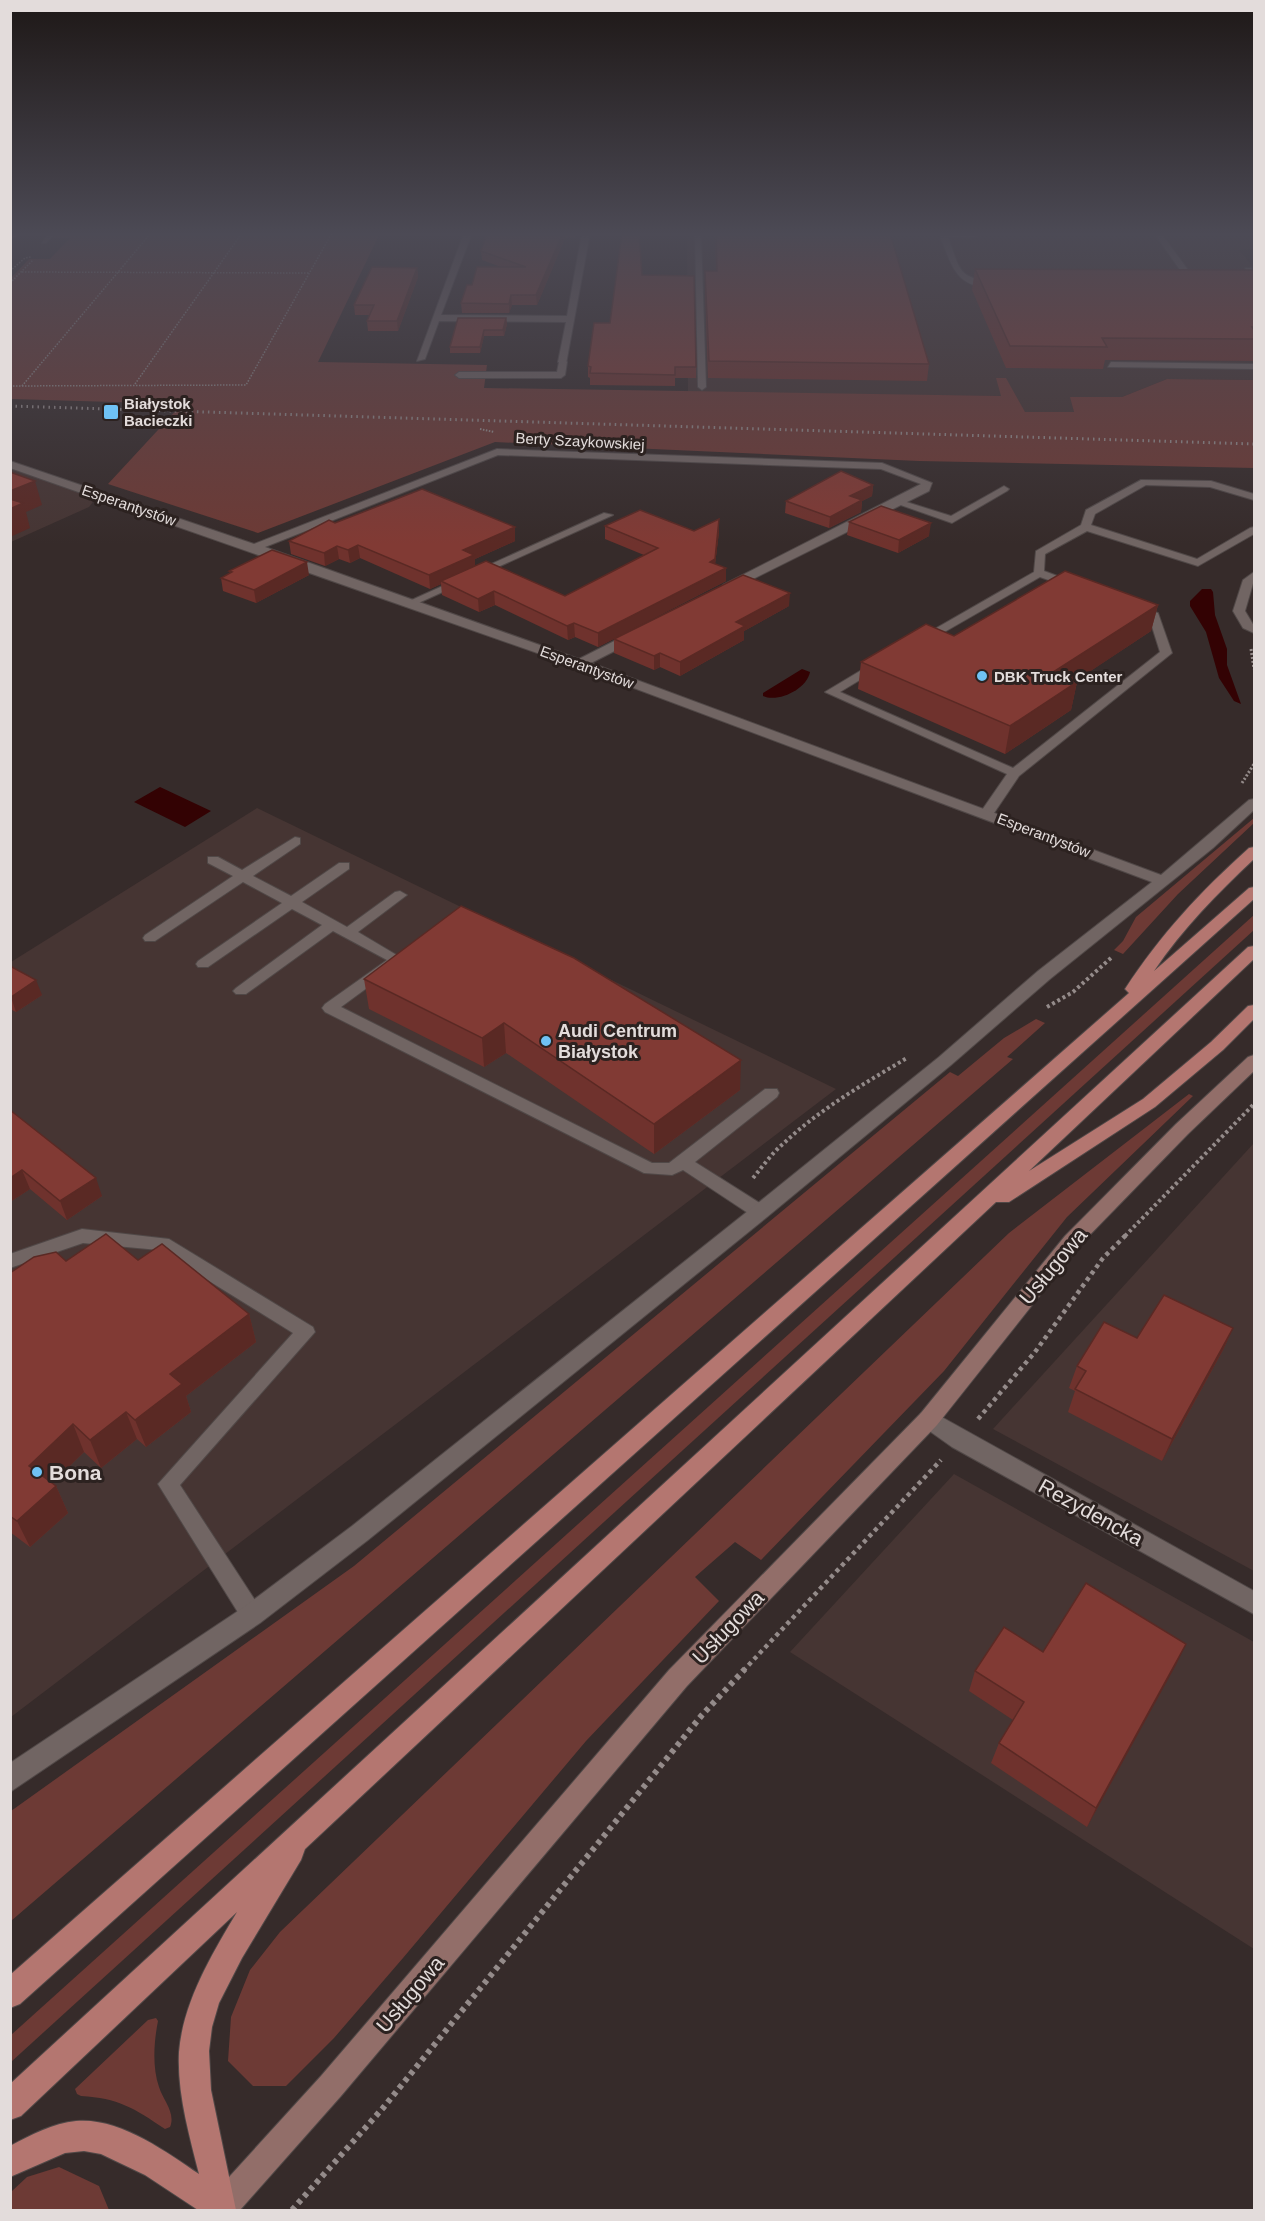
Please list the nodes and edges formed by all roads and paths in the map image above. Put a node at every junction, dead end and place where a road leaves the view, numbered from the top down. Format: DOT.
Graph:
graph roads {
  1 [pos="64,337"];
  2 [pos="168,337"];
  3 [pos="274,337"];
  4 [pos="429,337"];
  5 [pos="568,337"];
  6 [pos="701,337"];
  7 [pos="420,359"];
  8 [pos="563,362"];
  9 [pos="1111,365"];
  10 [pos="1254,367"];
  11 [pos="459,375"];
  12 [pos="134,385"];
  13 [pos="10,386"];
  14 [pos="22,386"];
  15 [pos="702,387"];
  16 [pos="10,464"];
  17 [pos="1004,489"];
  18 [pos="1254,497"];
  19 [pos="897,502"];
  20 [pos="608,514"];
  21 [pos="1086,527"];
  22 [pos="1254,530"];
  23 [pos="253,548"];
  24 [pos="1040,573"];
  25 [pos="1254,575"];
  26 [pos="1081,588"];
  27 [pos="716,594"];
  28 [pos="1242,594"];
  29 [pos="1254,596"];
  30 [pos="410,603"];
  31 [pos="1123,603"];
  32 [pos="1254,630"];
  33 [pos="642,631"];
  34 [pos="1254,641"];
  35 [pos="910,647"];
  36 [pos="890,658"];
  37 [pos="578,664"];
  38 [pos="1254,669"];
  39 [pos="1014,773"];
  40 [pos="1254,803"];
  41 [pos="987,813"];
  42 [pos="295,841"];
  43 [pos="1254,851"];
  44 [pos="213,860"];
  45 [pos="344,866"];
  46 [pos="244,876"];
  47 [pos="1161,880"];
  48 [pos="1254,891"];
  49 [pos="400,895"];
  50 [pos="293,903"];
  51 [pos="332,924"];
  52 [pos="348,933"];
  53 [pos="150,938"];
  54 [pos="1254,951"];
  55 [pos="203,964"];
  56 [pos="241,991"];
  57 [pos="1254,1010"];
  58 [pos="1115,1013"];
  59 [pos="914,1054"];
  60 [pos="1254,1061"];
  61 [pos="771,1093"];
  62 [pos="1254,1104"];
  63 [pos="683,1162"];
  64 [pos="736,1197"];
  65 [pos="760,1212"];
  66 [pos="963,1222"];
  67 [pos="10,1262"];
  68 [pos="929,1419"];
  69 [pos="960,1440"];
  70 [pos="1254,1603"];
  71 [pos="252,1615"];
  72 [pos="10,1779"];
  73 [pos="303,1833"];
  74 [pos="12,1992"];
  75 [pos="10,2105"];
  76 [pos="10,2162"];
  77 [pos="221,2209"];
  78 [pos="292,2211"];
  1 -- 14 [label="path"];
  2 -- 12 [label="path"];
  3 -- 12 [label="path"];
  4 -- 7 [label="street"];
  5 -- 8 [label="street"];
  6 -- 15 [label="lane"];
  8 -- 11 [label="lane"];
  9 -- 10 [label="lane"];
  12 -- 14 [label="path"];
  13 -- 14 [label="path"];
  16 -- 23 [label="street, Esperantystów"];
  17 -- 19 [label="lane"];
  18 -- 21 [label="lane"];
  19 -- 23 [label="street, Berty Szaykowskiej"];
  19 -- 27 [label="street"];
  20 -- 30 [label="lane"];
  21 -- 22 [label="lane"];
  21 -- 24 [label="lane"];
  23 -- 30 [label="street, Esperantystów"];
  24 -- 26 [label="lane"];
  24 -- 35 [label="lane"];
  25 -- 28 [label="lane"];
  28 -- 29 [label="lane"];
  28 -- 32 [label="lane"];
  30 -- 37 [label="street, Esperantystów"];
  31 -- 39 [label="lane"];
  33 -- 37 [label="street"];
  34 -- 38 [label="path"];
  36 -- 39 [label="lane"];
  37 -- 41 [label="street, Esperantystów"];
  39 -- 41 [label="lane"];
  40 -- 47 [label="street"];
  41 -- 47 [label="street, Esperantystów"];
  42 -- 46 [label="lane"];
  43 -- 58 [label="main road"];
  44 -- 46 [label="lane"];
  45 -- 50 [label="lane"];
  46 -- 50 [label="lane"];
  46 -- 53 [label="lane"];
  47 -- 65 [label="street"];
  48 -- 58 [label="main road"];
  49 -- 52 [label="lane"];
  50 -- 51 [label="lane"];
  50 -- 55 [label="lane"];
  51 -- 52 [label="lane"];
  51 -- 56 [label="lane"];
  52 -- 63 [label="lane"];
  54 -- 66 [label="main road"];
  57 -- 66 [label="main road"];
  58 -- 74 [label="main road"];
  59 -- 64 [label="path"];
  60 -- 68 [label="street, Usługowa"];
  61 -- 63 [label="lane"];
  62 -- 69 [label="path"];
  63 -- 64 [label="lane"];
  64 -- 65 [label="lane"];
  65 -- 71 [label="street"];
  66 -- 73 [label="main road"];
  67 -- 71 [label="lane"];
  68 -- 69 [label="street, Rezydencka"];
  68 -- 77 [label="street, Usługowa"];
  69 -- 70 [label="street, Rezydencka"];
  69 -- 78 [label="path"];
  71 -- 72 [label="street"];
  73 -- 75 [label="main road"];
  73 -- 77 [label="main road"];
  76 -- 77 [label="main road"];
}
